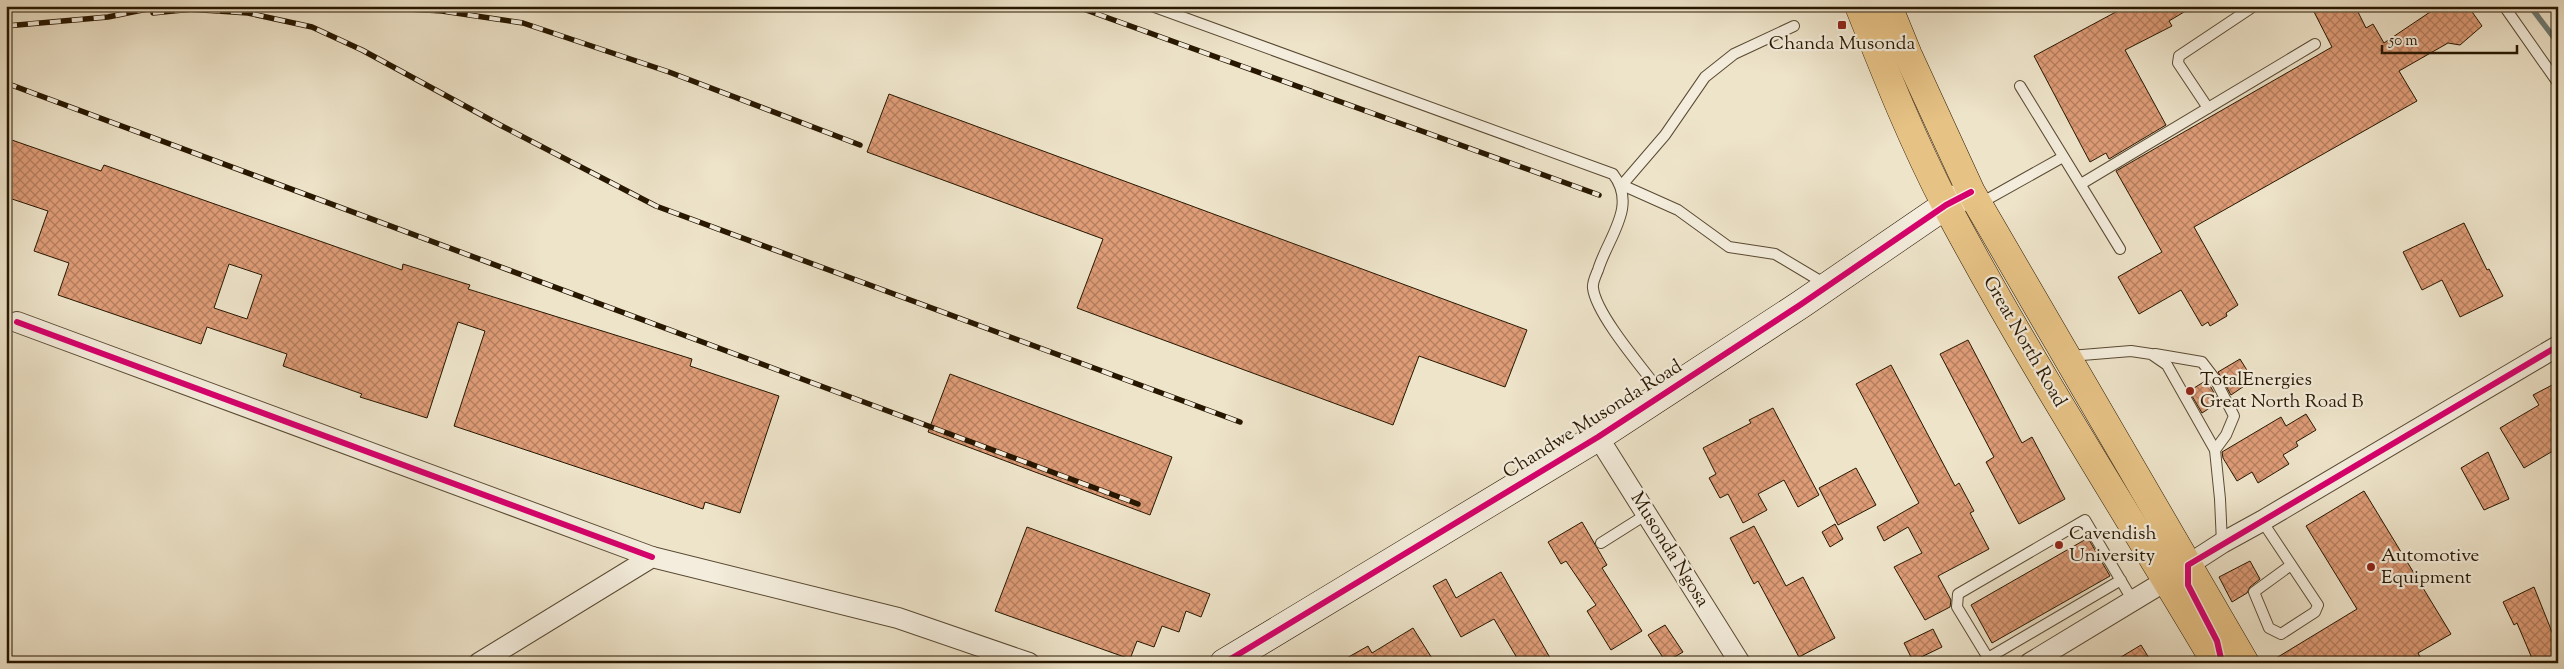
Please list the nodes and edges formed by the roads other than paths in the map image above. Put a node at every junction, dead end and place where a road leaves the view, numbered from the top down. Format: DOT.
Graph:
graph roads {
  1 [pos="1152,6"];
  2 [pos="1859,6"];
  3 [pos="1888,6"];
  4 [pos="2254,6"];
  5 [pos="2504,6"];
  6 [pos="1794,26"];
  7 [pos="2314,44"];
  8 [pos="2558,84"];
  9 [pos="2020,86"];
  10 [pos="2208,108"];
  11 [pos="2064,157"];
  12 [pos="2081,184"];
  13 [pos="1622,185"];
  14 [pos="1974,198"];
  15 [pos="1946,205"];
  16 [pos="2120,249"];
  17 [pos="1828,285"];
  18 [pos="17,322"];
  19 [pos="2558,346"];
  20 [pos="2151,354"];
  21 [pos="2066,356"];
  22 [pos="1662,395"];
  23 [pos="1598,437"];
  24 [pos="2215,450"];
  25 [pos="1647,514"];
  26 [pos="2262,521"];
  27 [pos="1601,543"];
  28 [pos="2222,543"];
  29 [pos="652,557"];
  30 [pos="2290,565"];
  31 [pos="2177,573"];
  32 [pos="2121,580"];
  33 [pos="2133,601"];
  34 [pos="479,663"];
  35 [pos="1029,663"];
  36 [pos="1224,663"];
  37 [pos="1740,663"];
  38 [pos="2030,663"];
  39 [pos="2216,663"];
  40 [pos="2222,663"];
  41 [pos="2244,663"];
  1 -- 13 [label="lane"];
  2 -- 15 [label="main road, Great North Road"];
  3 -- 14 [label="main road, Great North Road"];
  4 -- 10 [label="lane"];
  5 -- 8 [label="lane"];
  6 -- 13 [label="lane"];
  7 -- 10 [label="lane"];
  9 -- 11 [label="lane"];
  10 -- 12 [label="lane"];
  11 -- 12 [label="lane"];
  11 -- 14 [label="lane"];
  12 -- 16 [label="lane"];
  13 -- 17 [label="lane"];
  13 -- 22 [label="lane"];
  14 -- 15 [label="street, Chandwe Musonda Road"];
  14 -- 21 [label="main road, Great North Road"];
  15 -- 17 [label="street, Chandwe Musonda Road"];
  15 -- 31 [label="main road, Great North Road"];
  17 -- 22 [label="street, Chandwe Musonda Road"];
  18 -- 29 [label="street"];
  19 -- 26 [label="street"];
  20 -- 21 [label="lane"];
  20 -- 24 [label="lane"];
  20 -- 24 [label="lane"];
  21 -- 31 [label="main road, Great North Road"];
  22 -- 23 [label="street, Chandwe Musonda Road"];
  23 -- 25 [label="street, Musonda Ngosa"];
  23 -- 36 [label="street, Chandwe Musonda Road"];
  24 -- 28 [label="lane"];
  25 -- 27 [label="lane"];
  25 -- 37 [label="street, Musonda Ngosa"];
  26 -- 28 [label="street"];
  26 -- 30 [label="lane"];
  28 -- 31 [label="street"];
  29 -- 34 [label="street"];
  29 -- 35 [label="street"];
  30 -- 30 [label="lane"];
  31 -- 33 [label="street"];
  31 -- 39 [label="main road, Great North Road"];
  31 -- 40 [label="street"];
  31 -- 41 [label="main road, Great North Road"];
  32 -- 32 [label="lane"];
  32 -- 33 [label="lane"];
  33 -- 38 [label="street"];
}
